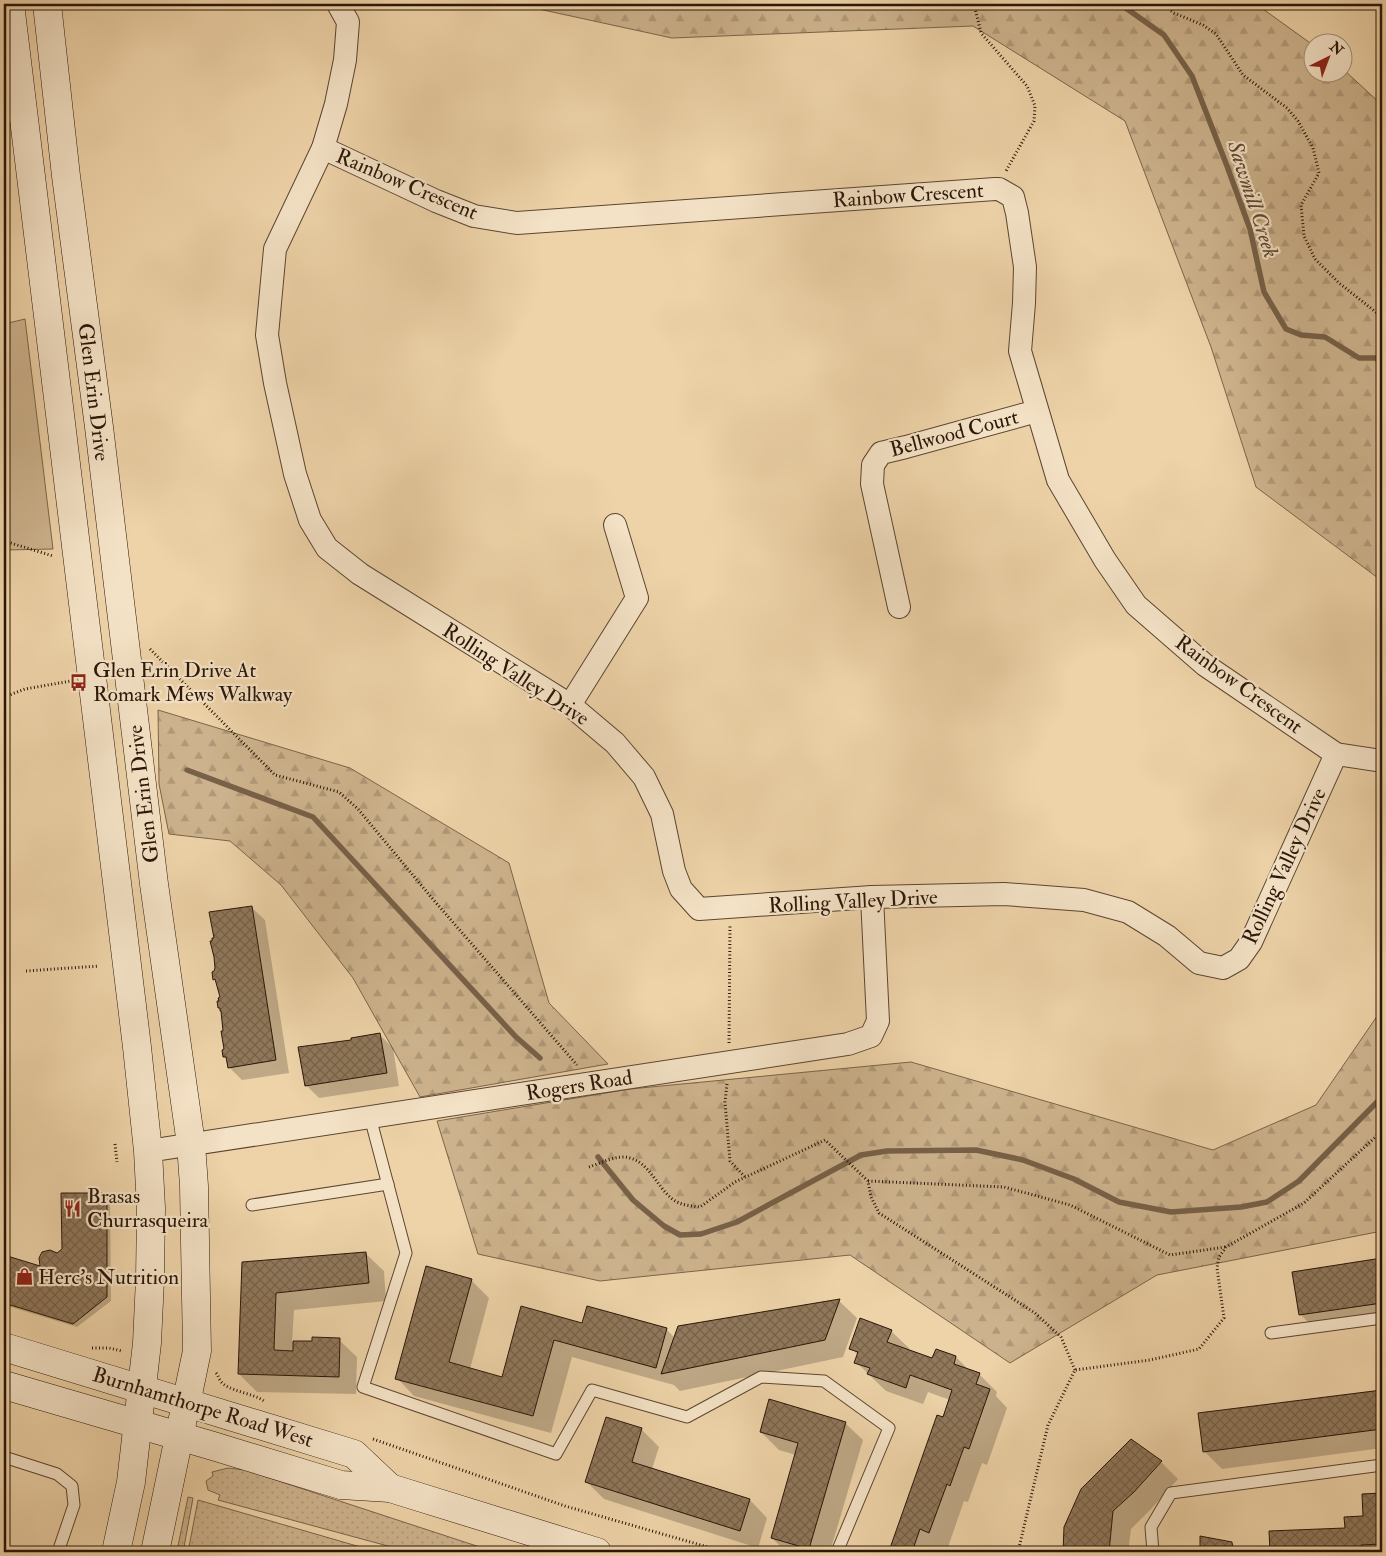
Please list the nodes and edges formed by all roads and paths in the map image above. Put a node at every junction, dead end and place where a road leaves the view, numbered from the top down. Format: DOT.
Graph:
graph roads {
  1 [pos="10,4"];
  2 [pos="47,4"];
  3 [pos="338,4"];
  4 [pos="1163,4"];
  5 [pos="974,5"];
  6 [pos="323,148"];
  7 [pos="995,189"];
  8 [pos="1382,317"];
  9 [pos="1036,411"];
  10 [pos="616,525"];
  11 [pos="4,541"];
  12 [pos="56,557"];
  13 [pos="899,607"];
  14 [pos="147,646"];
  15 [pos="71,681"];
  16 [pos="4,697"];
  17 [pos="570,705"];
  18 [pos="1336,754"];
  19 [pos="1382,761"];
  20 [pos="872,897"];
  21 [pos="99,966"];
  22 [pos="26,971"];
  23 [pos="592,1083"];
  24 [pos="370,1116"];
  25 [pos="1382,1131"];
  26 [pos="115,1144"];
  27 [pos="191,1144"];
  28 [pos="148,1151"];
  29 [pos="117,1162"];
  30 [pos="589,1167"];
  31 [pos="868,1181"];
  32 [pos="388,1184"];
  33 [pos="252,1205"];
  34 [pos="1226,1247"];
  35 [pos="1382,1318"];
  36 [pos="1271,1333"];
  37 [pos="4,1347"];
  38 [pos="1075,1370"];
  39 [pos="218,1373"];
  40 [pos="4,1385"];
  41 [pos="141,1389"];
  42 [pos="186,1402"];
  43 [pos="269,1404"];
  44 [pos="137,1424"];
  45 [pos="179,1436"];
  46 [pos="371,1438"];
  47 [pos="4,1457"];
  48 [pos="1382,1464"];
  49 [pos="390,1488"];
  50 [pos="58,1552"];
  51 [pos="116,1552"];
  52 [pos="155,1552"];
  53 [pos="597,1552"];
  54 [pos="725,1552"];
  55 [pos="838,1552"];
  56 [pos="1018,1552"];
  57 [pos="1153,1552"];
  1 -- 28 [label="street, Glen Erin Drive"];
  2 -- 27 [label="street, Glen Erin Drive"];
  3 -- 6 [label="street, Rolling Valley Drive"];
  4 -- 8 [label="path"];
  5 -- 7 [label="path"];
  6 -- 7 [label="street, Rainbow Crescent"];
  6 -- 17 [label="street, Rolling Valley Drive"];
  7 -- 9 [label="street, Rainbow Crescent"];
  9 -- 13 [label="street, Bellwood Court"];
  9 -- 18 [label="street, Rainbow Crescent"];
  10 -- 17 [label="street"];
  11 -- 12 [label="path"];
  14 -- 23 [label="path"];
  15 -- 16 [label="path"];
  17 -- 20 [label="street, Rolling Valley Drive"];
  18 -- 19 [label="street, Rainbow Crescent"];
  18 -- 20 [label="street, Rolling Valley Drive"];
  20 -- 23 [label="street, Rogers Road"];
  21 -- 22 [label="path"];
  23 -- 24 [label="street, Rogers Road"];
  24 -- 27 [label="street, Rogers Road"];
  24 -- 32 [label="lane"];
  25 -- 34 [label="path"];
  26 -- 29 [label="path"];
  27 -- 28 [label="street, Rogers Road"];
  27 -- 42 [label="street, Glen Erin Drive"];
  28 -- 41 [label="street, Glen Erin Drive"];
  30 -- 31 [label="path"];
  31 -- 34 [label="path"];
  31 -- 38 [label="path"];
  32 -- 33 [label="lane"];
  32 -- 55 [label="lane"];
  34 -- 38 [label="path"];
  35 -- 36 [label="lane"];
  37 -- 41 [label="street, Burnhamthorpe Road West"];
  38 -- 56 [label="path"];
  39 -- 43 [label="path"];
  40 -- 44 [label="street, Burnhamthorpe Road West"];
  41 -- 42 [label="street, Burnhamthorpe Road West"];
  41 -- 44 [label="street, Glen Erin Drive"];
  42 -- 45 [label="street, Glen Erin Drive"];
  42 -- 49 [label="street, Burnhamthorpe Road West"];
  44 -- 45 [label="street, Burnhamthorpe Road West"];
  44 -- 51 [label="street, Glen Erin Drive"];
  45 -- 49 [label="street, Burnhamthorpe Road West"];
  45 -- 52 [label="street, Glen Erin Drive"];
  46 -- 54 [label="path"];
  47 -- 50 [label="lane"];
  48 -- 57 [label="lane"];
  49 -- 53 [label="street, Burnhamthorpe Road West"];
}
